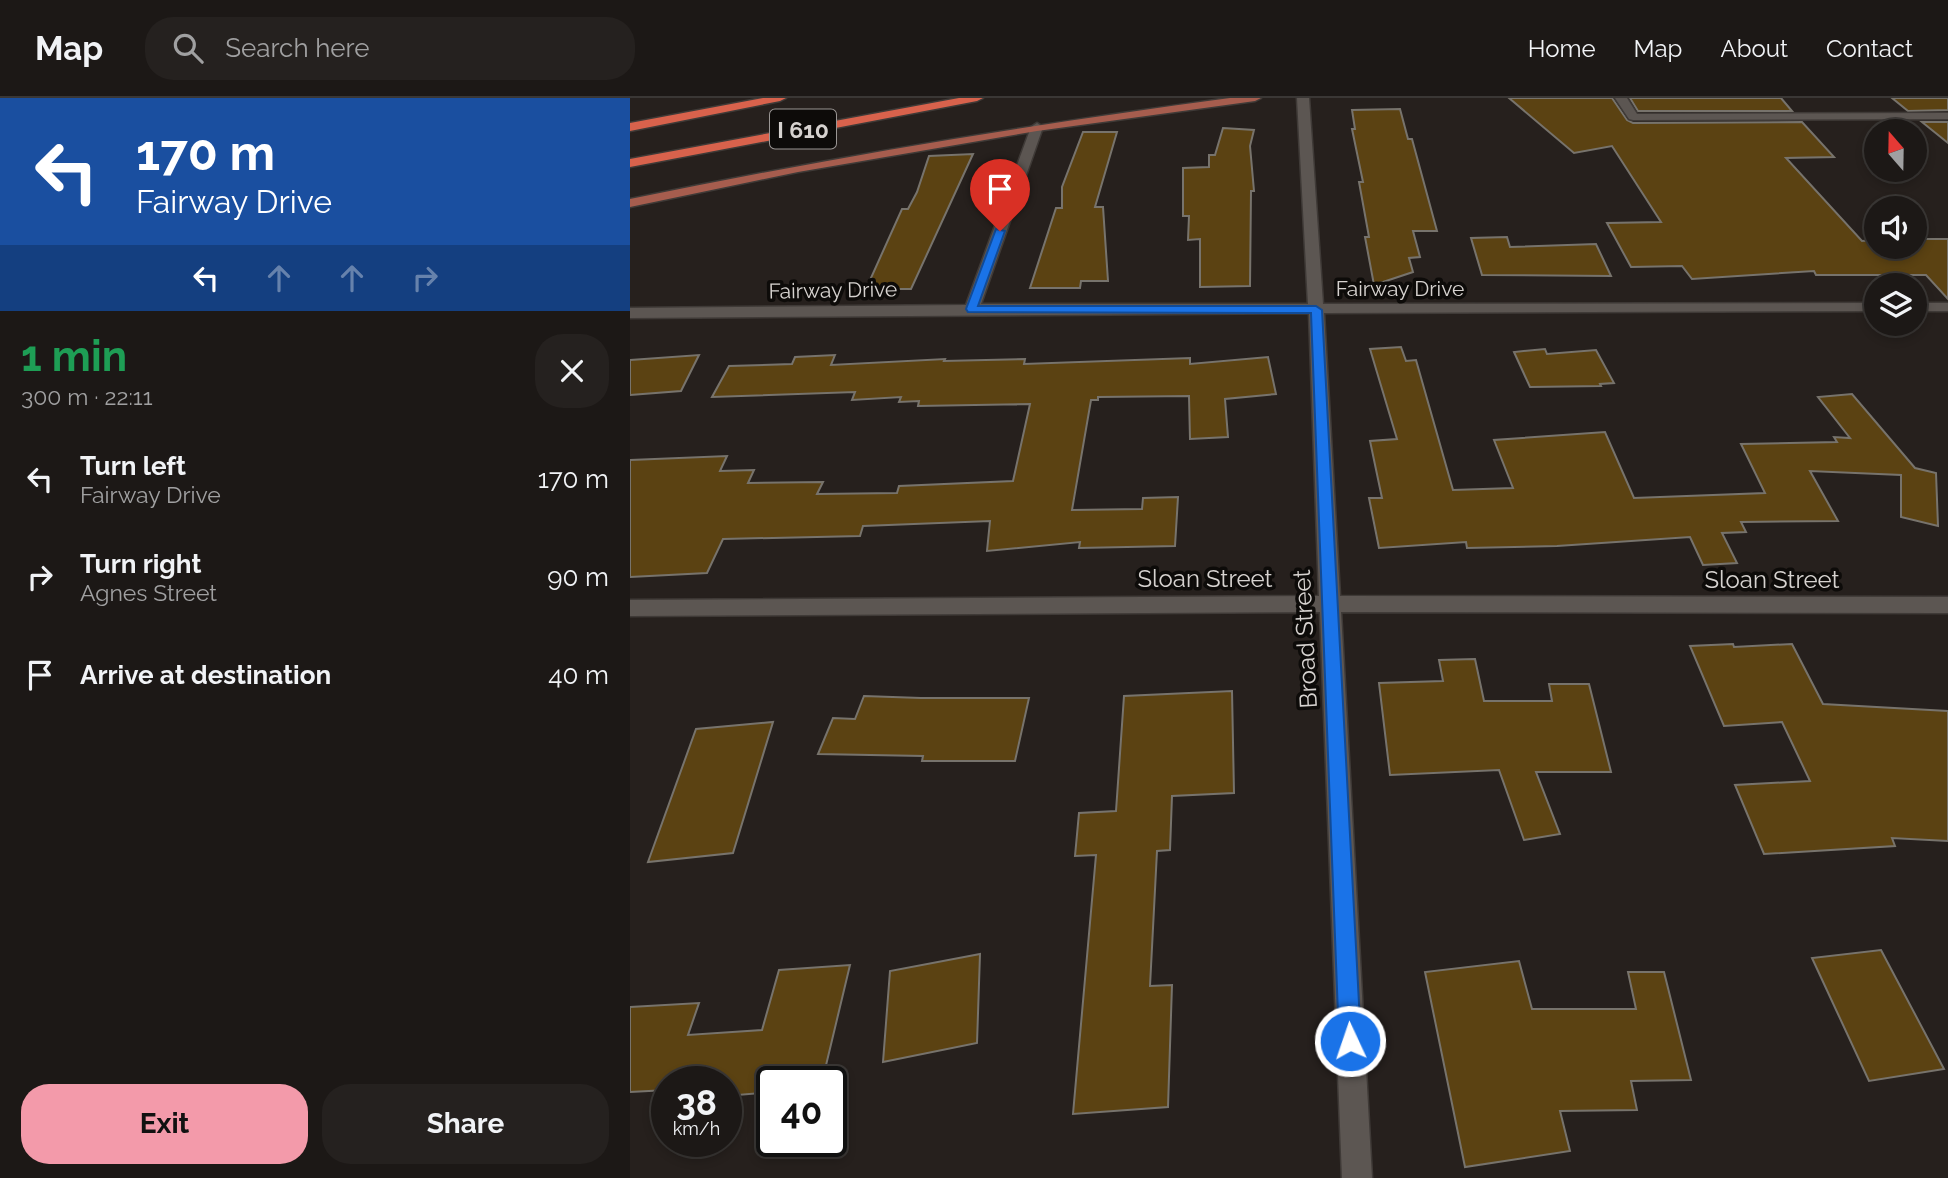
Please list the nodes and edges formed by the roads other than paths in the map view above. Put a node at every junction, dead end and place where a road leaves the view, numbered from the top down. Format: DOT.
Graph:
graph roads {
  1 [pos="780,98"];
  2 [pos="977,98"];
  3 [pos="1255,98"];
  4 [pos="1303,98"];
  5 [pos="1621,98"];
  6 [pos="1948,116"];
  7 [pos="630,127"];
  8 [pos="1037,127"];
  9 [pos="630,163"];
  10 [pos="630,203"];
  11 [pos="1864,307"];
  12 [pos="1927,307"];
  13 [pos="1948,307"];
  14 [pos="972,309"];
  15 [pos="1316,310"];
  16 [pos="630,313"];
  17 [pos="1330,604"];
  18 [pos="1948,605"];
  19 [pos="630,608"];
  20 [pos="1357,1178"];
  1 -- 7 [label="highway, I 610"];
  2 -- 9 [label="highway, I 610"];
  3 -- 8 [label="main road"];
  4 -- 15 [label="street, Broad Street"];
  5 -- 6 [label="street"];
  8 -- 10 [label="main road"];
  8 -- 14 [label="street"];
  11 -- 15 [label="street, Fairway Drive"];
  12 -- 13 [label="street"];
  14 -- 15 [label="street, Fairway Drive"];
  14 -- 16 [label="street, Fairway Drive"];
  15 -- 17 [label="street, Broad Street"];
  17 -- 18 [label="street, Sloan Street"];
  17 -- 19 [label="street, Sloan Street"];
  17 -- 20 [label="street, Broad Street"];
}
